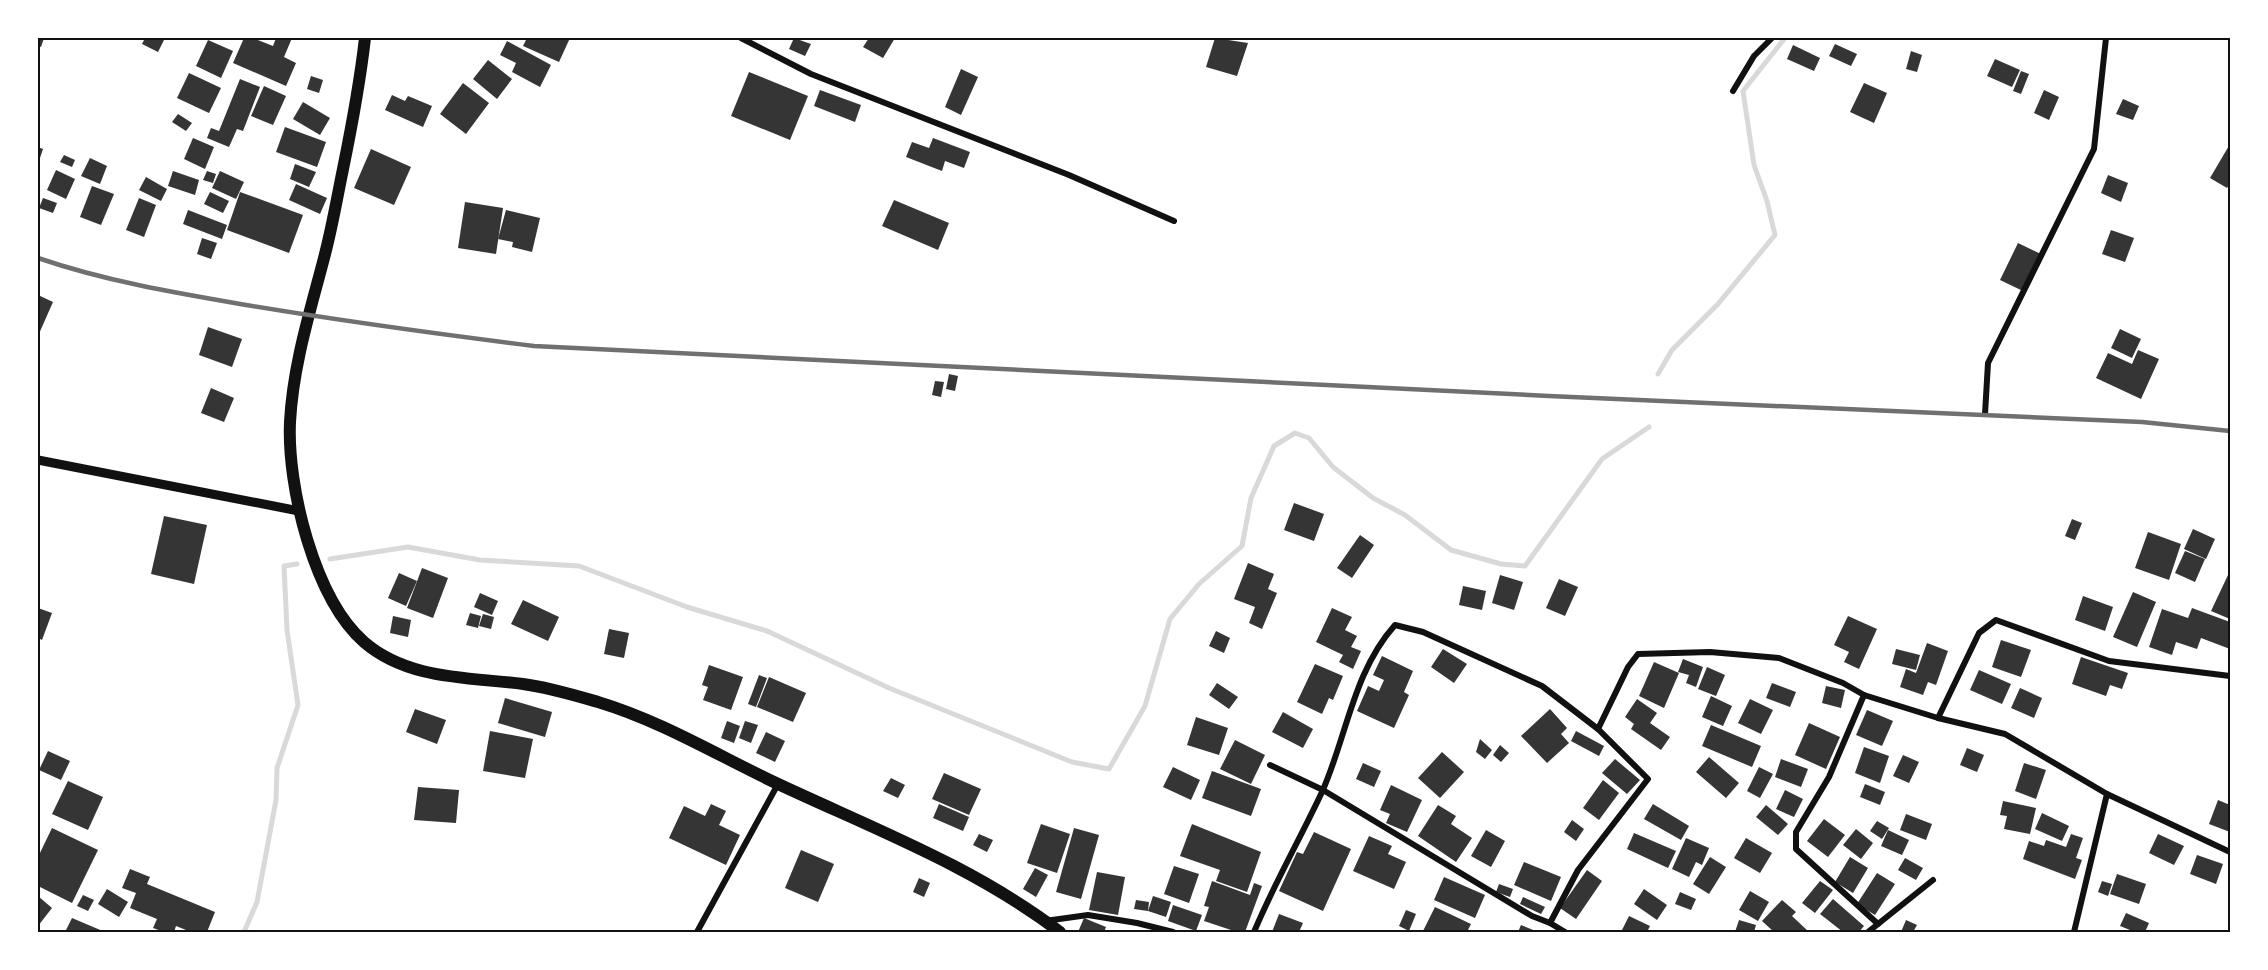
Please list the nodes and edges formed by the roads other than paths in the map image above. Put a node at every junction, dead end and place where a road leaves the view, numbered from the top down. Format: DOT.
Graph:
graph roads {
  1 [pos="365,38"];
  2 [pos="741,38"];
  3 [pos="1772,38"];
  4 [pos="2106,38"];
  5 [pos="1733,91"];
  6 [pos="1174,221"];
  7 [pos="1985,414"];
  8 [pos="38,460"];
  9 [pos="299,511"];
  10 [pos="2230,676"];
  11 [pos="1864,695"];
  12 [pos="1938,718"];
  13 [pos="1598,729"];
  14 [pos="1270,765"];
  15 [pos="778,784"];
  16 [pos="1323,790"];
  17 [pos="2107,794"];
  18 [pos="2230,852"];
  19 [pos="1933,880"];
  20 [pos="1045,921"];
  21 [pos="1550,923"];
  22 [pos="1878,924"];
  23 [pos="697,933"];
  24 [pos="1060,933"];
  25 [pos="1173,933"];
  26 [pos="1254,933"];
  27 [pos="1565,933"];
  28 [pos="1868,933"];
  29 [pos="2074,933"];
  1 -- 9 [label="main road"];
  2 -- 6 [label="street"];
  3 -- 5 [label="street"];
  4 -- 7 [label="street"];
  8 -- 9 [label="street"];
  9 -- 15 [label="main road"];
  10 -- 12 [label="street"];
  11 -- 12 [label="street"];
  11 -- 13 [label="street"];
  11 -- 22 [label="street"];
  12 -- 17 [label="street"];
  13 -- 16 [label="street"];
  13 -- 21 [label="street"];
  14 -- 16 [label="street"];
  15 -- 20 [label="main road"];
  15 -- 23 [label="street"];
  16 -- 21 [label="street"];
  16 -- 26 [label="street"];
  17 -- 18 [label="street"];
  17 -- 29 [label="street"];
  19 -- 22 [label="street"];
  20 -- 24 [label="main road"];
  20 -- 25 [label="street"];
  21 -- 27 [label="street"];
  22 -- 28 [label="street"];
}
